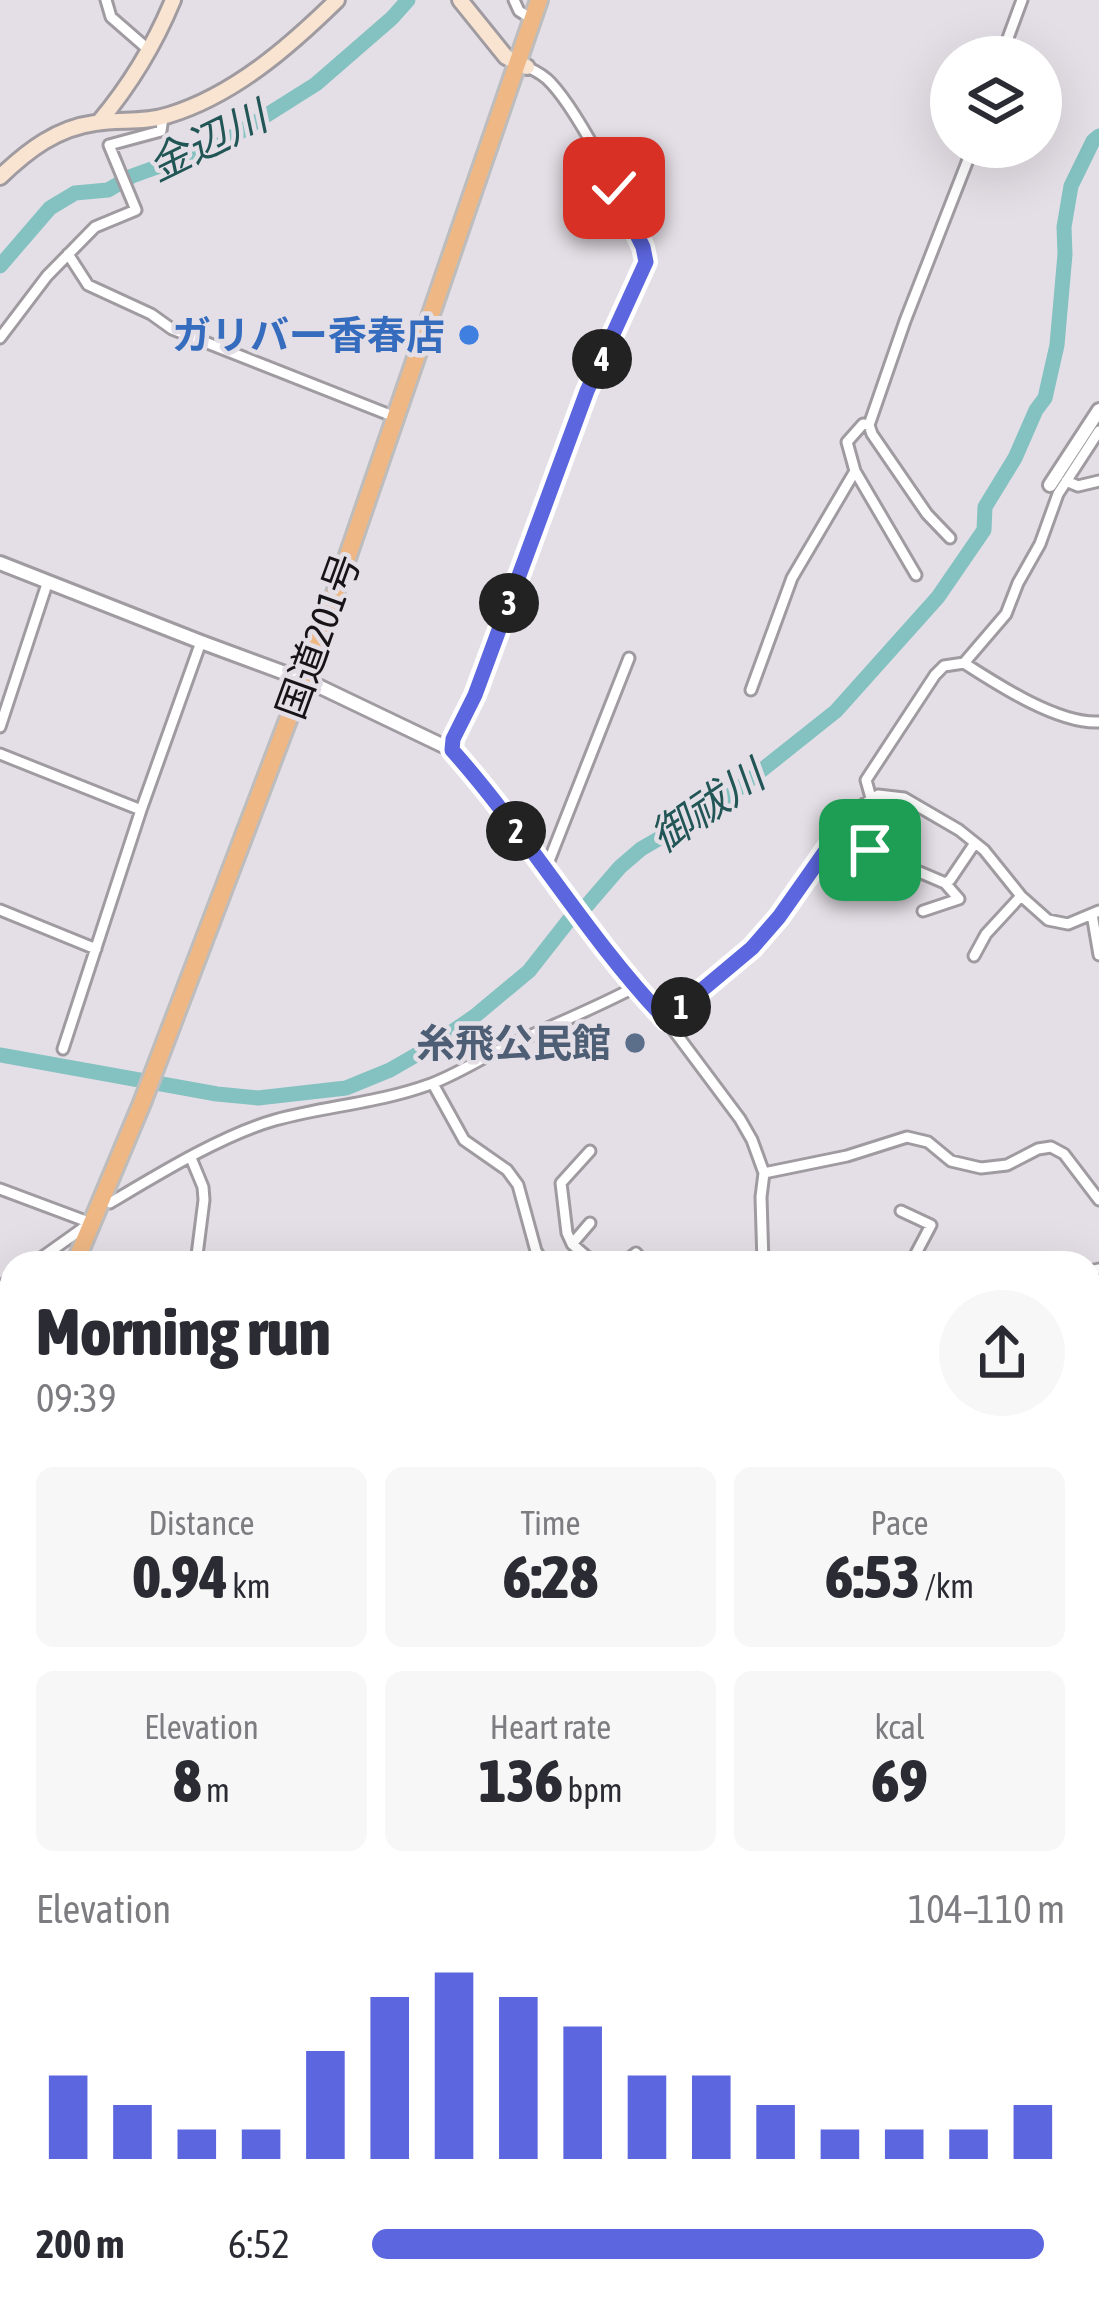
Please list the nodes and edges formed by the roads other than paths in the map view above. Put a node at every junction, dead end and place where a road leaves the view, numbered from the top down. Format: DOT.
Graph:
graph roads {
  1 [pos="106,0"];
  2 [pos="172,0"];
  3 [pos="337,0"];
  4 [pos="460,0"];
  5 [pos="514,0"];
  6 [pos="538,0"];
  7 [pos="549,0"];
  8 [pos="1022,0"];
  9 [pos="532,19"];
  10 [pos="1008,36"];
  11 [pos="150,51"];
  12 [pos="522,64"];
  13 [pos="164,118"];
  14 [pos="99,122"];
  15 [pos="965,168"];
  16 [pos="0,177"];
  17 [pos="68,254"];
  18 [pos="0,338"];
  19 [pos="1099,410"];
  20 [pos="395,416"];
  21 [pos="869,425"];
  22 [pos="1099,431"];
  23 [pos="855,471"];
  24 [pos="1066,481"];
  25 [pos="1099,481"];
  26 [pos="1054,489"];
  27 [pos="950,538"];
  28 [pos="0,563"];
  29 [pos="916,574"];
  30 [pos="48,581"];
  31 [pos="200,642"];
  32 [pos="629,658"];
  33 [pos="964,663"];
  34 [pos="308,681"];
  35 [pos="751,690"];
  36 [pos="1099,722"];
  37 [pos="0,726"];
  38 [pos="452,750"];
  39 [pos="0,754"];
  40 [pos="872,799"];
  41 [pos="141,810"];
  42 [pos="975,843"];
  43 [pos="829,846"];
  44 [pos="545,871"];
  45 [pos="945,883"];
  46 [pos="562,894"];
  47 [pos="1021,896"];
  48 [pos="0,910"];
  49 [pos="923,911"];
  50 [pos="1095,912"];
  51 [pos="96,949"];
  52 [pos="1099,955"];
  53 [pos="974,956"];
  54 [pos="638,986"];
  55 [pos="666,1020"];
  56 [pos="63,1049"];
  57 [pos="433,1084"];
  58 [pos="146,1104"];
  59 [pos="590,1151"];
  60 [pos="190,1158"];
  61 [pos="764,1173"];
  62 [pos="0,1189"];
  63 [pos="1099,1200"];
  64 [pos="110,1203"];
  65 [pos="901,1211"];
  66 [pos="91,1223"];
  67 [pos="590,1223"];
  68 [pos="572,1244"];
  69 [pos="51,1251"];
  70 [pos="80,1251"];
  71 [pos="91,1251"];
  72 [pos="198,1251"];
  73 [pos="536,1251"];
  74 [pos="580,1251"];
  75 [pos="763,1251"];
  76 [pos="917,1251"];
  1 -- 11 [label="street"];
  2 -- 11 [label="main road"];
  3 -- 13 [label="main road"];
  4 -- 12 [label="main road"];
  5 -- 9 [label="street"];
  6 -- 9 [label="highway, 国道201号"];
  7 -- 12 [label="highway, 国道201号"];
  8 -- 10 [label="street"];
  9 -- 12 [label="highway, 国道201号"];
  11 -- 14 [label="main road"];
  12 -- 20 [label="highway, 国道201号"];
  12 -- 34 [label="highway, 国道201号"];
  12 -- 38 [label="street"];
  13 -- 14 [label="main road"];
  13 -- 17 [label="street"];
  14 -- 16 [label="main road"];
  15 -- 21 [label="street"];
  17 -- 18 [label="street"];
  17 -- 20 [label="street"];
  19 -- 26 [label="street"];
  20 -- 34 [label="highway, 国道201号"];
  21 -- 23 [label="street"];
  21 -- 27 [label="street"];
  22 -- 24 [label="street"];
  23 -- 29 [label="street"];
  23 -- 35 [label="street"];
  24 -- 25 [label="street"];
  24 -- 26 [label="street"];
  26 -- 33 [label="street"];
  28 -- 30 [label="street"];
  30 -- 31 [label="street"];
  30 -- 37 [label="street"];
  31 -- 34 [label="street"];
  31 -- 41 [label="street"];
  32 -- 44 [label="street"];
  33 -- 36 [label="street"];
  33 -- 40 [label="street"];
  34 -- 38 [label="street"];
  34 -- 58 [label="highway, 国道201号"];
  38 -- 44 [label="street"];
  39 -- 41 [label="street"];
  40 -- 42 [label="street"];
  40 -- 43 [label="street"];
  41 -- 51 [label="street"];
  42 -- 45 [label="street"];
  42 -- 47 [label="street"];
  43 -- 45 [label="street"];
  43 -- 55 [label="street"];
  44 -- 46 [label="street"];
  45 -- 49 [label="street"];
  46 -- 54 [label="street"];
  47 -- 50 [label="street"];
  47 -- 53 [label="street"];
  48 -- 51 [label="street"];
  50 -- 52 [label="street"];
  51 -- 56 [label="street"];
  54 -- 55 [label="street"];
  54 -- 57 [label="street"];
  55 -- 61 [label="street"];
  57 -- 60 [label="street"];
  57 -- 73 [label="street"];
  58 -- 64 [label="highway, 国道201号"];
  58 -- 66 [label="highway, 国道201号"];
  59 -- 68 [label="street"];
  60 -- 64 [label="street"];
  60 -- 72 [label="street"];
  61 -- 63 [label="street"];
  61 -- 75 [label="street"];
  62 -- 66 [label="street"];
  64 -- 71 [label="highway, 国道201号"];
  65 -- 76 [label="street"];
  66 -- 69 [label="street"];
  66 -- 70 [label="highway, 国道201号"];
  67 -- 68 [label="street"];
  68 -- 74 [label="street"];
}
